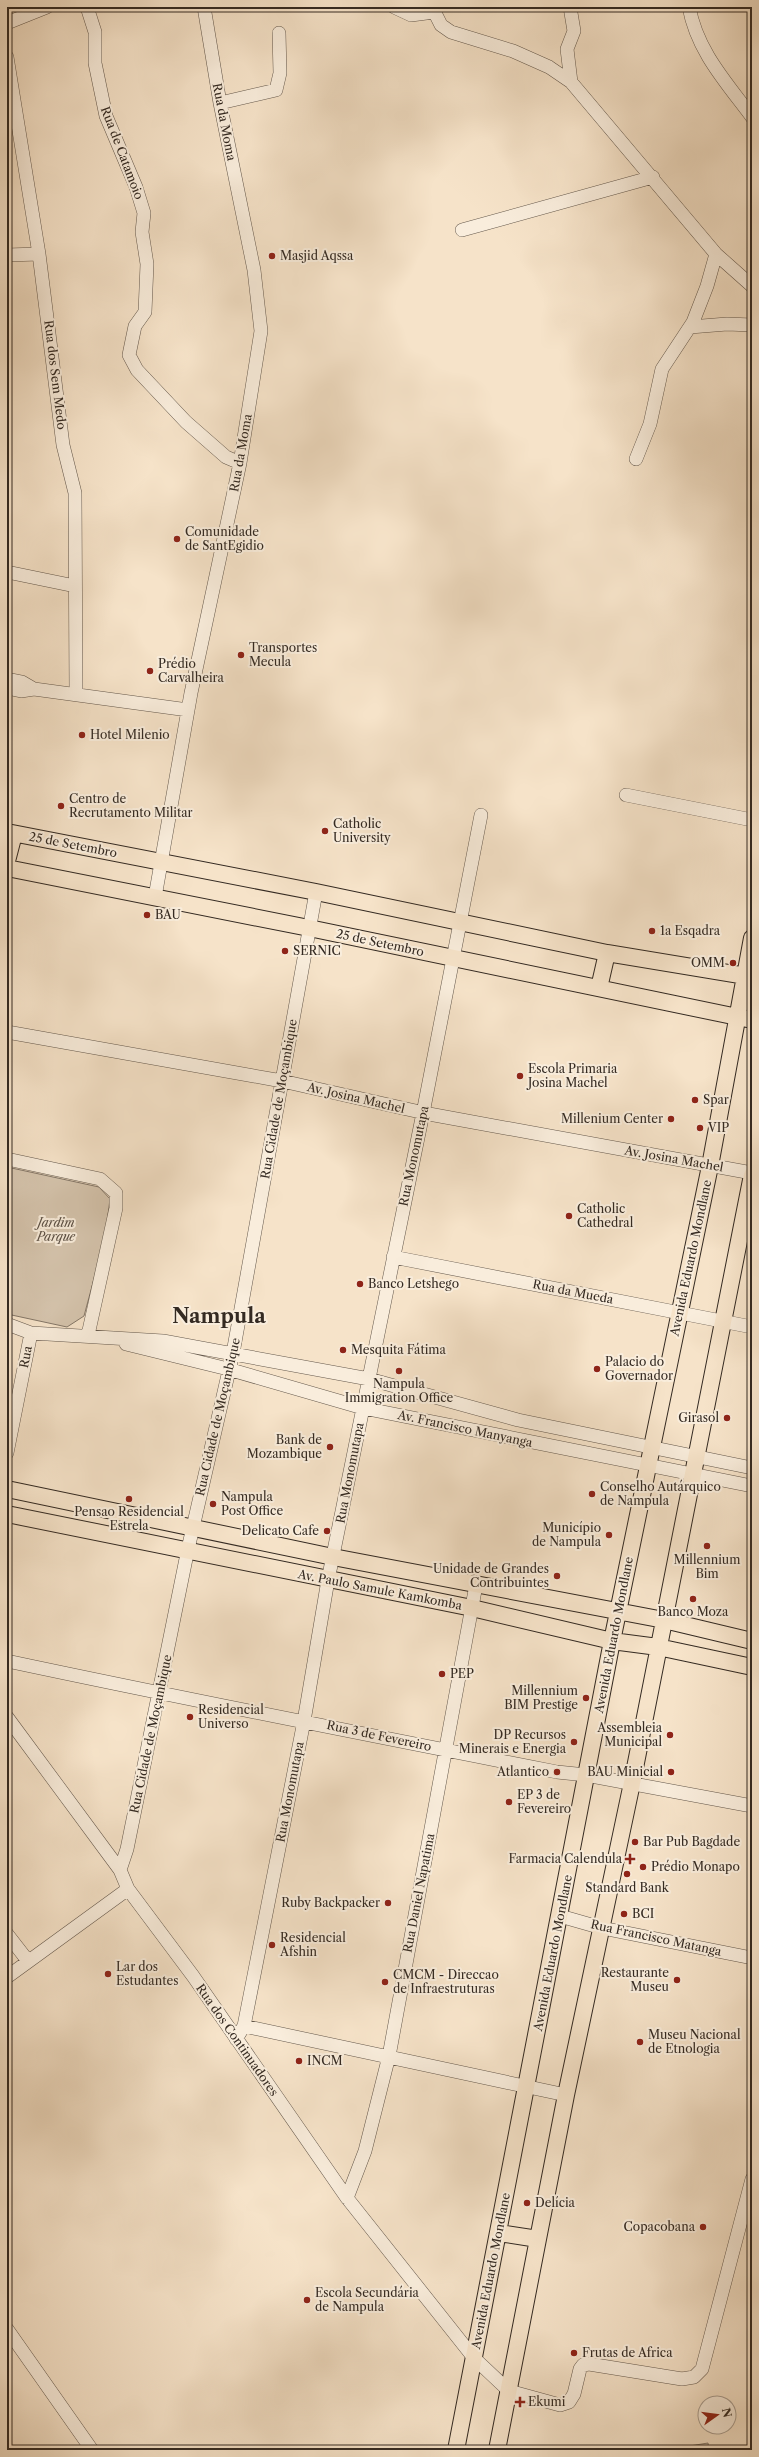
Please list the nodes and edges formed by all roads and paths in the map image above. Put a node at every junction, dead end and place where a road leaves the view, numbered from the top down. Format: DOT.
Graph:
graph roads {
  1 [pos="47,7"];
  2 [pos="87,7"];
  3 [pos="204,7"];
  4 [pos="394,7"];
  5 [pos="570,7"];
  6 [pos="689,7"];
  7 [pos="433,10"];
  8 [pos="7,23"];
  9 [pos="279,33"];
  10 [pos="7,58"];
  11 [pos="570,82"];
  12 [pos="220,103"];
  13 [pos="752,117"];
  14 [pos="653,177"];
  15 [pos="462,230"];
  16 [pos="39,254"];
  17 [pos="716,254"];
  18 [pos="7,255"];
  19 [pos="752,286"];
  20 [pos="752,325"];
  21 [pos="690,327"];
  22 [pos="636,459"];
  23 [pos="240,463"];
  24 [pos="7,572"];
  25 [pos="75,586"];
  26 [pos="7,679"];
  27 [pos="7,688"];
  28 [pos="34,689"];
  29 [pos="76,694"];
  30 [pos="188,710"];
  31 [pos="626,795"];
  32 [pos="481,815"];
  33 [pos="752,820"];
  34 [pos="10,833"];
  35 [pos="7,861"];
  36 [pos="161,862"];
  37 [pos="7,868"];
  38 [pos="316,892"];
  39 [pos="155,897"];
  40 [pos="461,922"];
  41 [pos="310,928"];
  42 [pos="752,938"];
  43 [pos="607,953"];
  44 [pos="453,959"];
  45 [pos="748,977"];
  46 [pos="599,988"];
  47 [pos="744,1019"];
  48 [pos="7,1032"];
  49 [pos="282,1081"];
  50 [pos="423,1113"];
  51 [pos="7,1160"];
  52 [pos="710,1166"];
  53 [pos="752,1174"];
  54 [pos="393,1257"];
  55 [pos="679,1313"];
  56 [pos="722,1323"];
  57 [pos="7,1324"];
  58 [pos="752,1327"];
  59 [pos="31,1332"];
  60 [pos="88,1335"];
  61 [pos="233,1353"];
  62 [pos="228,1369"];
  63 [pos="369,1380"];
  64 [pos="364,1408"];
  65 [pos="518,1420"];
  66 [pos="578,1433"];
  67 [pos="514,1440"];
  68 [pos="652,1448"];
  69 [pos="575,1451"];
  70 [pos="7,1453"];
  71 [pos="695,1457"];
  72 [pos="648,1466"];
  73 [pos="752,1468"];
  74 [pos="692,1474"];
  75 [pos="752,1486"];
  76 [pos="7,1489"];
  77 [pos="7,1514"];
  78 [pos="193,1528"];
  79 [pos="188,1550"];
  80 [pos="333,1557"];
  81 [pos="328,1580"];
  82 [pos="476,1585"];
  83 [pos="472,1608"];
  84 [pos="619,1612"];
  85 [pos="664,1620"];
  86 [pos="612,1641"];
  87 [pos="752,1641"];
  88 [pos="658,1647"];
  89 [pos="7,1662"];
  90 [pos="752,1667"];
  91 [pos="160,1694"];
  92 [pos="7,1717"];
  93 [pos="304,1721"];
  94 [pos="446,1750"];
  95 [pos="586,1775"];
  96 [pos="632,1783"];
  97 [pos="752,1806"];
  98 [pos="120,1870"];
  99 [pos="128,1890"];
  100 [pos="560,1916"];
  101 [pos="602,1928"];
  102 [pos="7,1934"];
  103 [pos="752,1958"];
  104 [pos="28,1961"];
  105 [pos="7,1977"];
  106 [pos="244,2026"];
  107 [pos="236,2038"];
  108 [pos="389,2056"];
  109 [pos="527,2088"];
  110 [pos="566,2095"];
  111 [pos="752,2179"];
  112 [pos="346,2198"];
  113 [pos="499,2233"];
  114 [pos="538,2239"];
  115 [pos="7,2329"];
  116 [pos="474,2358"];
  117 [pos="509,2391"];
  118 [pos="92,2450"];
  119 [pos="456,2450"];
  120 [pos="497,2450"];
  1 -- 8 [label="street"];
  2 -- 23 [label="street, Rua de Catamoio"];
  3 -- 12 [label="street, Rua da Moma"];
  4 -- 7 [label="street"];
  5 -- 11 [label="street"];
  6 -- 13 [label="street"];
  7 -- 11 [label="street"];
  9 -- 12 [label="street"];
  10 -- 16 [label="street, Rua dos Sem Medo"];
  11 -- 14 [label="street"];
  12 -- 23 [label="street, Rua da Moma"];
  14 -- 15 [label="street"];
  14 -- 17 [label="street"];
  16 -- 18 [label="street"];
  16 -- 25 [label="street, Rua dos Sem Medo"];
  17 -- 19 [label="street"];
  17 -- 21 [label="street"];
  20 -- 21 [label="street"];
  21 -- 22 [label="street"];
  23 -- 30 [label="street, Rua da Moma"];
  24 -- 25 [label="street"];
  25 -- 29 [label="street, Rua dos Sem Medo"];
  26 -- 28 [label="street"];
  27 -- 28 [label="street"];
  28 -- 29 [label="street"];
  29 -- 30 [label="street"];
  30 -- 36 [label="street, Rua da Moma"];
  31 -- 33 [label="street"];
  32 -- 40 [label="street, Rua Monomutapa"];
  34 -- 35 [label="main road"];
  34 -- 36 [label="main road, 25 de Setembro"];
  36 -- 38 [label="main road, 25 de Setembro"];
  36 -- 39 [label="street, Rua da Moma"];
  37 -- 39 [label="main road, 25 de Setembro"];
  38 -- 40 [label="main road, 25 de Setembro"];
  38 -- 41 [label="street, Rua Cidade de Moçambique"];
  39 -- 41 [label="main road, 25 de Setembro"];
  40 -- 43 [label="main road, 25 de Setembro"];
  40 -- 44 [label="street, Rua Monomutapa"];
  41 -- 44 [label="main road, 25 de Setembro"];
  41 -- 49 [label="street, Rua Cidade de Moçambique"];
  42 -- 45 [label="main road, Avenida Eduardo Mondlane"];
  43 -- 45 [label="main road, 25 de Setembro"];
  43 -- 46 [label="main road"];
  44 -- 46 [label="main road, 25 de Setembro"];
  44 -- 50 [label="street, Rua Monomutapa"];
  45 -- 47 [label="main road, Avenida Eduardo Mondlane"];
  46 -- 47 [label="main road, 25 de Setembro"];
  47 -- 52 [label="main road, Avenida Eduardo Mondlane"];
  48 -- 49 [label="street, Av. Josina Machel"];
  49 -- 50 [label="street, Av. Josina Machel"];
  49 -- 61 [label="street, Rua Cidade de Moçambique"];
  50 -- 52 [label="street, Av. Josina Machel"];
  50 -- 54 [label="street, Rua Monomutapa"];
  51 -- 60 [label="street"];
  52 -- 53 [label="street, Av. Josina Machel"];
  52 -- 55 [label="main road, Avenida Eduardo Mondlane"];
  53 -- 56 [label="main road"];
  54 -- 55 [label="street, Rua da Mueda"];
  54 -- 63 [label="street, Rua Monomutapa"];
  55 -- 56 [label="street, Rua da Mueda"];
  55 -- 68 [label="main road, Avenida Eduardo Mondlane"];
  56 -- 58 [label="street, Rua da Mueda"];
  56 -- 71 [label="main road"];
  57 -- 59 [label="street, Av. Francisco Manyanga"];
  59 -- 60 [label="street, Av. Francisco Manyanga"];
  59 -- 70 [label="street, Rua"];
  60 -- 61 [label="street, Av. Francisco Manyanga"];
  60 -- 62 [label="street, Av. Francisco Manyanga"];
  61 -- 62 [label="street, Rua Cidade de Moçambique"];
  61 -- 63 [label="street, Av. Francisco Manyanga"];
  62 -- 64 [label="street, Av. Francisco Manyanga"];
  62 -- 78 [label="street, Rua Cidade de Moçambique"];
  63 -- 64 [label="street, Rua Monomutapa"];
  63 -- 65 [label="street, Av. Francisco Manyanga"];
  64 -- 67 [label="street, Av. Francisco Manyanga"];
  64 -- 80 [label="street, Rua Monomutapa"];
  65 -- 66 [label="street, Av. Francisco Manyanga"];
  65 -- 67 [label="street"];
  66 -- 68 [label="street, Av. Francisco Manyanga"];
  66 -- 69 [label="street"];
  67 -- 69 [label="street, Av. Francisco Manyanga"];
  68 -- 71 [label="street, Av. Francisco Manyanga"];
  68 -- 72 [label="main road, Avenida Eduardo Mondlane"];
  69 -- 72 [label="street, Av. Francisco Manyanga"];
  71 -- 73 [label="street, Av. Francisco Manyanga"];
  71 -- 74 [label="main road"];
  72 -- 74 [label="street, Av. Francisco Manyanga"];
  72 -- 84 [label="main road, Avenida Eduardo Mondlane"];
  74 -- 75 [label="street, Av. Francisco Manyanga"];
  74 -- 85 [label="main road"];
  76 -- 78 [label="main road, Av. Paulo Samule Kamkomba"];
  77 -- 79 [label="main road, Av. Paulo Samule Kamkomba"];
  78 -- 79 [label="street, Rua Cidade de Moçambique"];
  78 -- 80 [label="main road, Av. Paulo Samule Kamkomba"];
  79 -- 81 [label="main road, Av. Paulo Samule Kamkomba"];
  79 -- 91 [label="street, Rua Cidade de Moçambique"];
  80 -- 81 [label="street, Rua Monomutapa"];
  80 -- 82 [label="main road, Av. Paulo Samule Kamkomba"];
  81 -- 83 [label="main road, Av. Paulo Samule Kamkomba"];
  81 -- 93 [label="street, Rua Monomutapa"];
  82 -- 83 [label="street, Rua Daniel Napatima"];
  82 -- 84 [label="main road, Av. Paulo Samule Kamkomba"];
  83 -- 86 [label="main road, Av. Paulo Samule Kamkomba"];
  83 -- 94 [label="street, Rua Daniel Napatima"];
  84 -- 85 [label="main road, Av. Paulo Samule Kamkomba"];
  84 -- 86 [label="main road, Avenida Eduardo Mondlane"];
  85 -- 87 [label="main road, Av. Paulo Samule Kamkomba"];
  85 -- 88 [label="main road"];
  86 -- 88 [label="main road, Av. Paulo Samule Kamkomba"];
  86 -- 95 [label="main road, Avenida Eduardo Mondlane"];
  88 -- 90 [label="main road, Av. Paulo Samule Kamkomba"];
  88 -- 96 [label="main road"];
  89 -- 91 [label="street, Rua 3 de Fevereiro"];
  91 -- 93 [label="street, Rua 3 de Fevereiro"];
  91 -- 98 [label="street, Rua Cidade de Moçambique"];
  92 -- 98 [label="street, Rua dos Continuadores"];
  93 -- 94 [label="street, Rua 3 de Fevereiro"];
  93 -- 106 [label="street, Rua Monomutapa"];
  94 -- 95 [label="street, Rua 3 de Fevereiro"];
  94 -- 108 [label="street, Rua Daniel Napatima"];
  95 -- 96 [label="street, Rua 3 de Fevereiro"];
  95 -- 100 [label="main road, Avenida Eduardo Mondlane"];
  96 -- 97 [label="street, Rua 3 de Fevereiro"];
  96 -- 101 [label="main road"];
  98 -- 99 [label="street, Rua dos Continuadores"];
  99 -- 104 [label="street"];
  99 -- 107 [label="street, Rua dos Continuadores"];
  100 -- 101 [label="street, Rua Francisco Matanga"];
  100 -- 109 [label="main road, Avenida Eduardo Mondlane"];
  101 -- 103 [label="street, Rua Francisco Matanga"];
  101 -- 110 [label="main road"];
  102 -- 104 [label="street"];
  104 -- 105 [label="street"];
  106 -- 107 [label="street"];
  106 -- 108 [label="street"];
  107 -- 112 [label="street, Rua dos Continuadores"];
  108 -- 109 [label="street"];
  108 -- 112 [label="street, Rua Daniel Napatima"];
  109 -- 110 [label="street"];
  109 -- 113 [label="main road, Avenida Eduardo Mondlane"];
  110 -- 114 [label="main road"];
  111 -- 117 [label="street"];
  112 -- 116 [label="street, Rua dos Continuadores"];
  113 -- 114 [label="main road"];
  113 -- 116 [label="main road, Avenida Eduardo Mondlane"];
  114 -- 117 [label="main road"];
  115 -- 118 [label="street"];
  116 -- 117 [label="street, Rua dos Continuadores"];
  116 -- 119 [label="main road, Avenida Eduardo Mondlane"];
  117 -- 120 [label="main road"];
}
